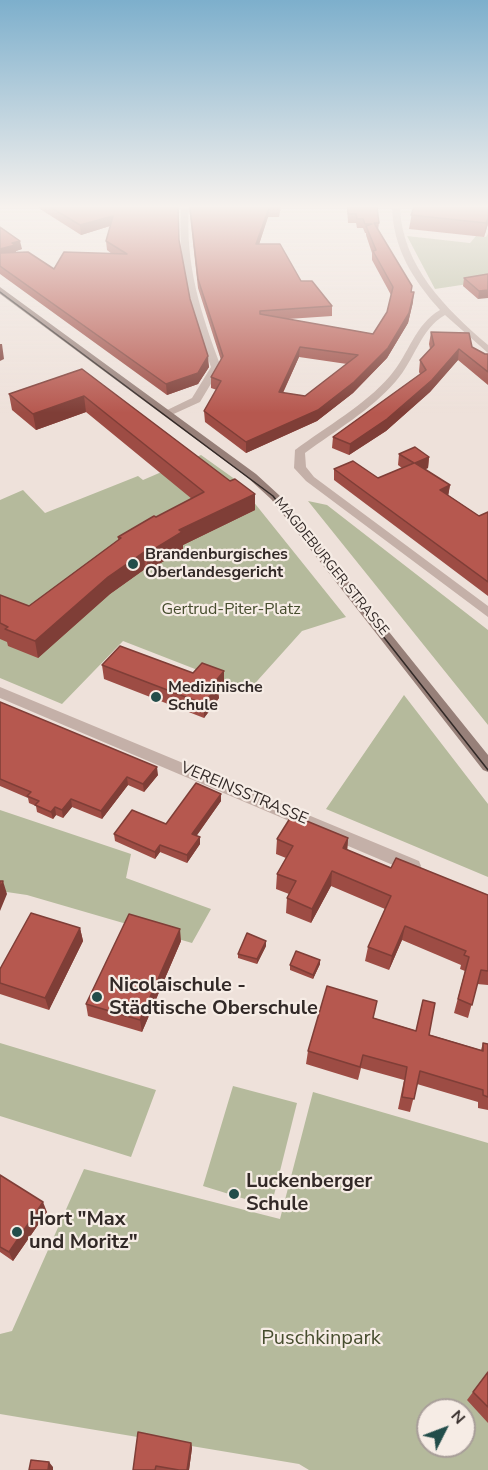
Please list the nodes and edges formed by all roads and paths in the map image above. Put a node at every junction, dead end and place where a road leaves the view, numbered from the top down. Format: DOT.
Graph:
graph roads {
  1 [pos="185,276"];
  2 [pos="419,276"];
  3 [pos="0,290"];
  4 [pos="446,310"];
  5 [pos="488,350"];
  6 [pos="167,414"];
  7 [pos="488,613"];
  8 [pos="0,692"];
  9 [pos="488,766"];
  10 [pos="426,871"];
  1 -- 6 [label="street"];
  2 -- 4 [label="street"];
  3 -- 6 [label="street, MAGDEBURGER STRASSE"];
  4 -- 5 [label="street"];
  4 -- 7 [label="street"];
  6 -- 9 [label="street, MAGDEBURGER STRASSE"];
  8 -- 10 [label="street, VEREINSSTRASSE"];
}
